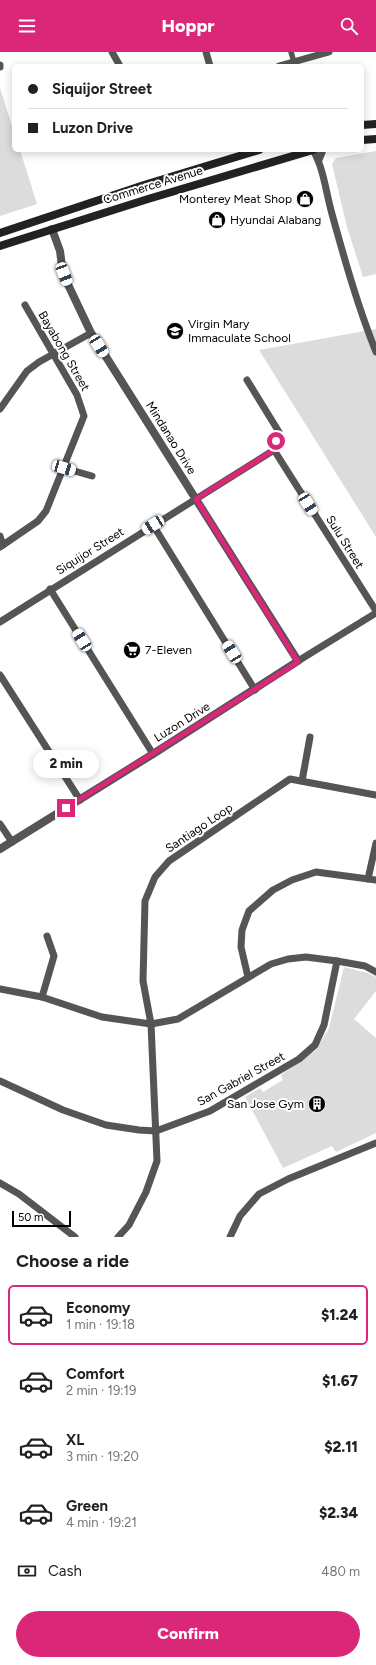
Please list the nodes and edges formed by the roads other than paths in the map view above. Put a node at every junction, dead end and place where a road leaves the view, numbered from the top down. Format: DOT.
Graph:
graph roads {
  1 [pos="112,52"];
  2 [pos="206,52"];
  3 [pos="291,52"];
  4 [pos="329,52"];
  5 [pos="294,63"];
  6 [pos="119,64"];
  7 [pos="209,64"];
  8 [pos="376,124"];
  9 [pos="364,125"];
  10 [pos="376,139"];
  11 [pos="364,140"];
  12 [pos="253,152"];
  13 [pos="306,152"];
  14 [pos="314,152"];
  15 [pos="322,152"];
  16 [pos="319,160"];
  17 [pos="169,178"];
  18 [pos="174,191"];
  19 [pos="48,216"];
  20 [pos="52,229"];
  21 [pos="0,233"];
  22 [pos="0,246"];
  23 [pos="25,305"];
  24 [pos="91,333"];
  25 [pos="376,352"];
  26 [pos="54,354"];
  27 [pos="248,380"];
  28 [pos="0,409"];
  29 [pos="274,450"];
  30 [pos="64,468"];
  31 [pos="92,476"];
  32 [pos="196,499"];
  33 [pos="153,525"];
  34 [pos="0,536"];
  35 [pos="2,546"];
  36 [pos="50,590"];
  37 [pos="376,612"];
  38 [pos="0,622"];
  39 [pos="298,662"];
  40 [pos="0,675"];
  41 [pos="255,690"];
  42 [pos="310,737"];
  43 [pos="153,754"];
  44 [pos="302,781"];
  45 [pos="376,795"];
  46 [pos="80,800"];
  47 [pos="0,824"];
  48 [pos="12,842"];
  49 [pos="376,843"];
  50 [pos="0,849"];
  51 [pos="368,879"];
  52 [pos="376,880"];
  53 [pos="47,936"];
  54 [pos="337,961"];
  55 [pos="376,972"];
  56 [pos="248,977"];
  57 [pos="0,989"];
  58 [pos="42,997"];
  59 [pos="151,1024"];
  60 [pos="0,1081"];
  61 [pos="156,1131"];
  62 [pos="376,1143"];
  63 [pos="0,1182"];
  64 [pos="74,1237"];
  65 [pos="118,1237"];
  66 [pos="230,1237"];
  1 -- 6 [label="street"];
  2 -- 7 [label="street"];
  3 -- 5 [label="street"];
  4 -- 5 [label="street"];
  8 -- 9 [label="main road"];
  10 -- 11 [label="main road"];
  12 -- 17 [label="main road, Commerce Avenue"];
  13 -- 18 [label="main road, Commerce Avenue"];
  14 -- 16 [label="street"];
  15 -- 16 [label="street"];
  16 -- 25 [label="street"];
  17 -- 18 [label="main road"];
  17 -- 19 [label="main road, Commerce Avenue"];
  18 -- 20 [label="main road, Commerce Avenue"];
  19 -- 20 [label="street, Mindanao Drive"];
  19 -- 21 [label="main road, Commerce Avenue"];
  20 -- 22 [label="main road, Commerce Avenue"];
  20 -- 24 [label="street, Mindanao Drive"];
  23 -- 26 [label="street, Bayabong Street"];
  24 -- 26 [label="street"];
  24 -- 32 [label="street, Mindanao Drive"];
  26 -- 28 [label="street"];
  26 -- 30 [label="street, Bayabong Street"];
  27 -- 29 [label="street"];
  29 -- 32 [label="street, Siquijor Street"];
  29 -- 37 [label="street, Sulu Street"];
  30 -- 31 [label="street"];
  30 -- 35 [label="street, Bayabong Street"];
  32 -- 33 [label="street, Siquijor Street"];
  32 -- 39 [label="street, Mindanao Drive"];
  33 -- 36 [label="street, Siquijor Street"];
  33 -- 41 [label="street"];
  34 -- 35 [label="street"];
  36 -- 38 [label="street, Siquijor Street"];
  36 -- 43 [label="street"];
  37 -- 39 [label="street, Luzon Drive"];
  39 -- 41 [label="street, Luzon Drive"];
  40 -- 46 [label="street"];
  41 -- 43 [label="street, Luzon Drive"];
  42 -- 44 [label="street"];
  43 -- 46 [label="street, Luzon Drive"];
  44 -- 45 [label="street, Santiago Loop"];
  44 -- 59 [label="street, Santiago Loop"];
  46 -- 48 [label="street, Luzon Drive"];
  47 -- 48 [label="street"];
  48 -- 50 [label="street, Luzon Drive"];
  49 -- 51 [label="street"];
  51 -- 52 [label="street"];
  51 -- 56 [label="street"];
  53 -- 58 [label="street"];
  54 -- 55 [label="street"];
  54 -- 56 [label="street"];
  54 -- 61 [label="street, San Gabriel Street"];
  56 -- 59 [label="street"];
  57 -- 58 [label="street"];
  58 -- 59 [label="street"];
  59 -- 61 [label="street, Santiago Loop"];
  60 -- 61 [label="street, San Gabriel Street"];
  61 -- 65 [label="street, Santiago Loop"];
  62 -- 66 [label="street"];
  63 -- 64 [label="street"];
}
